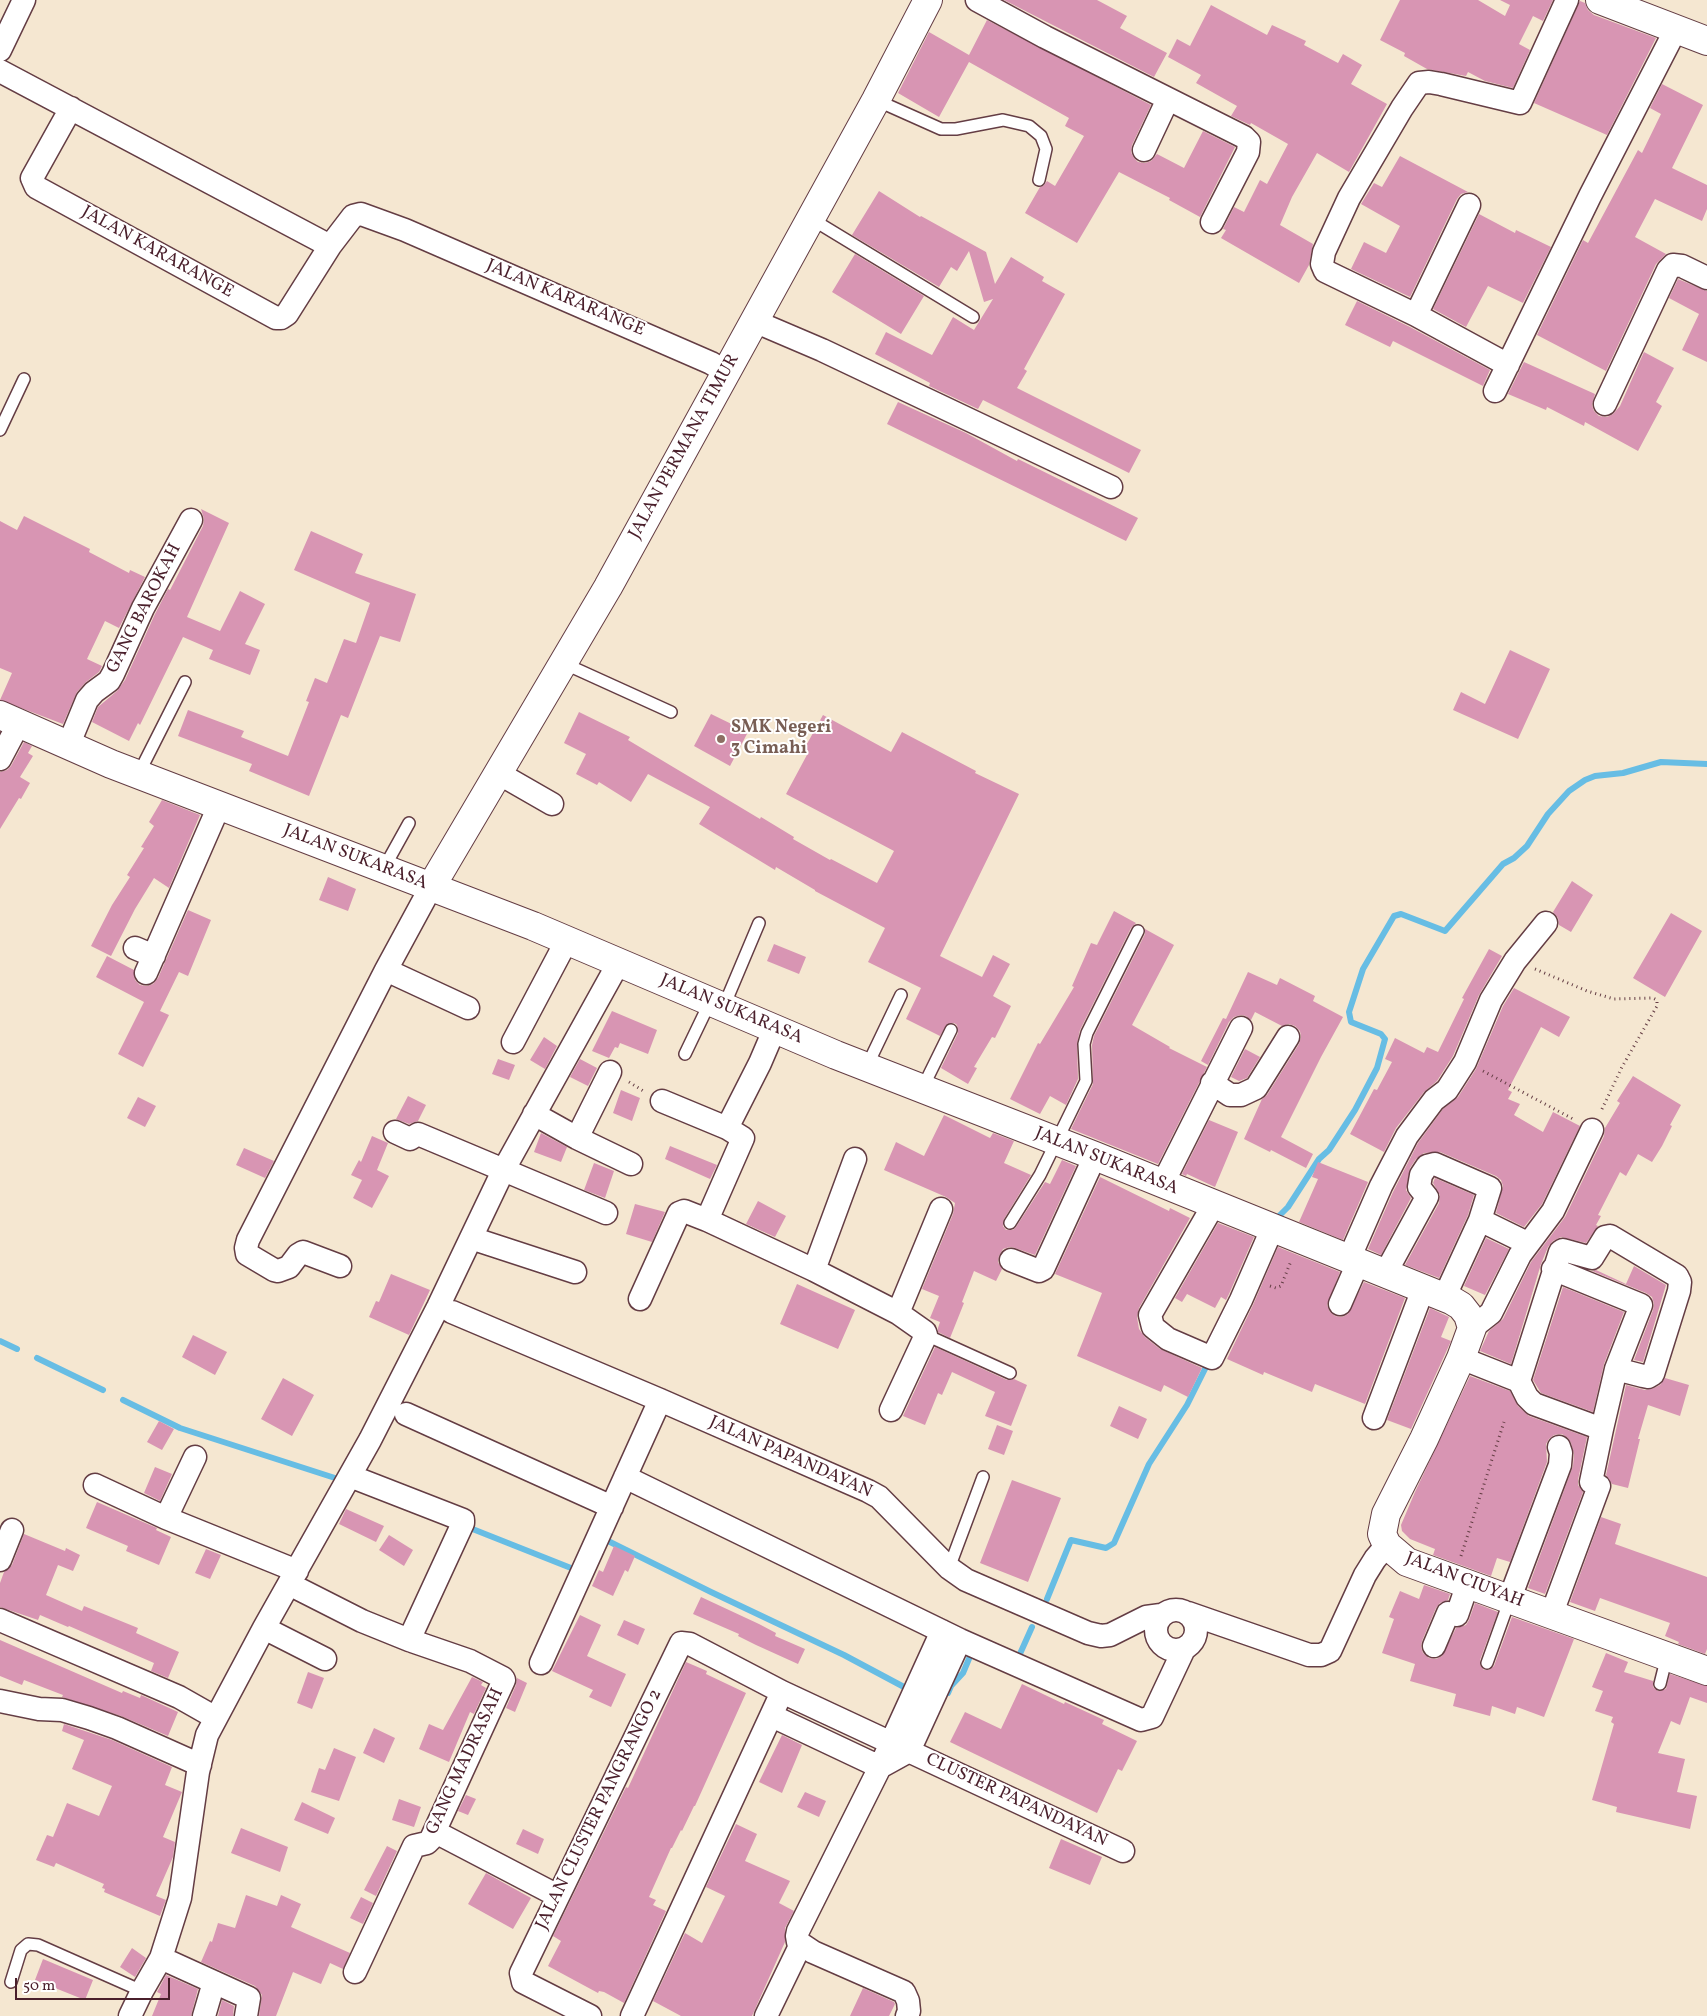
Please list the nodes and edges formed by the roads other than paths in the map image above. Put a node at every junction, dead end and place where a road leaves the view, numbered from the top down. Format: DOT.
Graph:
graph roads {
  1 [pos="24,0"];
  2 [pos="928,0"];
  3 [pos="977,0"];
  4 [pos="1566,0"];
  5 [pos="1601,0"];
  6 [pos="1676,29"];
  7 [pos="1707,41"];
  8 [pos="0,50"];
  9 [pos="0,71"];
  10 [pos="1168,99"];
  11 [pos="876,100"];
  12 [pos="71,108"];
  13 [pos="1144,150"];
  14 [pos="1039,180"];
  15 [pos="1469,205"];
  16 [pos="810,218"];
  17 [pos="1212,222"];
  18 [pos="330,246"];
  19 [pos="1707,278"];
  20 [pos="1416,316"];
  21 [pos="973,317"];
  22 [pos="754,321"];
  23 [pos="1508,365"];
  24 [pos="726,372"];
  25 [pos="24,379"];
  26 [pos="1495,391"];
  27 [pos="1605,404"];
  28 [pos="0,430"];
  29 [pos="1111,487"];
  30 [pos="191,520"];
  31 [pos="563,664"];
  32 [pos="185,682"];
  33 [pos="671,712"];
  34 [pos="9,720"];
  35 [pos="68,746"];
  36 [pos="0,759"];
  37 [pos="498,774"];
  38 [pos="138,775"];
  39 [pos="552,804"];
  40 [pos="219,806"];
  41 [pos="409,823"];
  42 [pos="384,868"];
  43 [pos="431,887"];
  44 [pos="759,923"];
  45 [pos="1546,923"];
  46 [pos="1138,931"];
  47 [pos="567,940"];
  48 [pos="145,959"];
  49 [pos="619,962"];
  50 [pos="386,970"];
  51 [pos="901,995"];
  52 [pos="718,1003"];
  53 [pos="468,1008"];
  54 [pos="775,1028"];
  55 [pos="1241,1028"];
  56 [pos="951,1030"];
  57 [pos="1288,1037"];
  58 [pos="514,1042"];
  59 [pos="685,1054"];
  60 [pos="867,1066"];
  61 [pos="610,1072"];
  62 [pos="1212,1083"];
  63 [pos="922,1089"];
  64 [pos="662,1101"];
  65 [pos="534,1114"];
  66 [pos="727,1128"];
  67 [pos="1592,1130"];
  68 [pos="395,1132"];
  69 [pos="577,1138"];
  70 [pos="1055,1142"];
  71 [pos="1095,1156"];
  72 [pos="855,1159"];
  73 [pos="631,1164"];
  74 [pos="503,1171"];
  75 [pos="1162,1185"];
  76 [pos="1214,1204"];
  77 [pos="941,1210"];
  78 [pos="606,1213"];
  79 [pos="707,1220"];
  80 [pos="1480,1220"];
  81 [pos="1010,1223"];
  82 [pos="1272,1229"];
  83 [pos="471,1238"];
  84 [pos="1527,1243"];
  85 [pos="1010,1260"];
  86 [pos="1353,1261"];
  87 [pos="340,1266"];
  88 [pos="1553,1269"];
  89 [pos="814,1270"];
  90 [pos="575,1272"];
  91 [pos="1385,1274"];
  92 [pos="640,1299"];
  93 [pos="1340,1304"];
  94 [pos="1450,1305"];
  95 [pos="452,1312"];
  96 [pos="898,1313"];
  97 [pos="926,1335"];
  98 [pos="1461,1358"];
  99 [pos="1616,1368"];
  100 [pos="1010,1373"];
  101 [pos="1519,1380"];
  102 [pos="660,1400"];
  103 [pos="890,1410"];
  104 [pos="406,1414"];
  105 [pos="1374,1418"];
  106 [pos="1602,1429"];
  107 [pos="1558,1447"];
  108 [pos="195,1457"];
  109 [pos="350,1476"];
  110 [pos="625,1477"];
  111 [pos="983,1477"];
  112 [pos="95,1486"];
  113 [pos="612,1507"];
  114 [pos="166,1518"];
  115 [pos="12,1530"];
  116 [pos="1387,1546"];
  117 [pos="0,1560"];
  118 [pos="950,1568"];
  119 [pos="293,1578"];
  120 [pos="1461,1581"];
  121 [pos="1510,1598"];
  122 [pos="1188,1613"];
  123 [pos="1552,1613"];
  124 [pos="1161,1616"];
  125 [pos="0,1620"];
  126 [pos="264,1628"];
  127 [pos="951,1635"];
  128 [pos="409,1640"];
  129 [pos="686,1643"];
  130 [pos="1434,1646"];
  131 [pos="1184,1649"];
  132 [pos="1667,1656"];
  133 [pos="325,1659"];
  134 [pos="541,1663"];
  135 [pos="1487,1663"];
  136 [pos="1707,1671"];
  137 [pos="1660,1684"];
  138 [pos="782,1692"];
  139 [pos="0,1700"];
  140 [pos="772,1716"];
  141 [pos="216,1718"];
  142 [pos="900,1747"];
  143 [pos="200,1765"];
  144 [pos="880,1767"];
  145 [pos="445,1837"];
  146 [pos="1123,1851"];
  147 [pos="558,1896"];
  148 [pos="807,1948"];
  149 [pos="161,1958"];
  150 [pos="355,1972"];
  151 [pos="11,1982"];
  152 [pos="214,1982"];
  153 [pos="142,1991"];
  154 [pos="130,2016"];
  155 [pos="204,2016"];
  156 [pos="246,2016"];
  157 [pos="590,2016"];
  158 [pos="632,2016"];
  159 [pos="766,2016"];
  160 [pos="782,2016"];
  161 [pos="907,2016"];
  1 -- 8 [label="street"];
  2 -- 11 [label="street, JALAN PERMANA TIMUR"];
  3 -- 10 [label="street"];
  4 -- 20 [label="street"];
  5 -- 6 [label="street"];
  6 -- 7 [label="street"];
  6 -- 23 [label="street"];
  9 -- 12 [label="street"];
  10 -- 13 [label="street"];
  10 -- 17 [label="street"];
  11 -- 14 [label="lane"];
  11 -- 16 [label="street, JALAN PERMANA TIMUR"];
  12 -- 18 [label="street"];
  12 -- 18 [label="street, JALAN KARARANGE"];
  15 -- 20 [label="street"];
  16 -- 21 [label="lane"];
  16 -- 22 [label="street, JALAN PERMANA TIMUR"];
  18 -- 24 [label="street, JALAN KARARANGE"];
  19 -- 27 [label="street"];
  20 -- 23 [label="street"];
  22 -- 24 [label="street, JALAN PERMANA TIMUR"];
  22 -- 29 [label="street"];
  23 -- 26 [label="street"];
  24 -- 31 [label="street, JALAN PERMANA TIMUR"];
  25 -- 28 [label="lane"];
  30 -- 35 [label="street, GANG BAROKAH"];
  31 -- 33 [label="lane"];
  31 -- 37 [label="street, JALAN PERMANA TIMUR"];
  32 -- 38 [label="lane"];
  34 -- 35 [label="street, JALAN SUKARASA"];
  34 -- 36 [label="street"];
  35 -- 38 [label="street, JALAN SUKARASA"];
  37 -- 39 [label="street"];
  37 -- 43 [label="street, JALAN PERMANA TIMUR"];
  38 -- 40 [label="street, JALAN SUKARASA"];
  40 -- 42 [label="street, JALAN SUKARASA"];
  40 -- 48 [label="street"];
  41 -- 42 [label="lane"];
  42 -- 43 [label="street, JALAN SUKARASA"];
  43 -- 47 [label="street, JALAN SUKARASA"];
  43 -- 50 [label="street"];
  44 -- 52 [label="lane"];
  45 -- 86 [label="street"];
  46 -- 70 [label="lane"];
  47 -- 49 [label="street, JALAN SUKARASA"];
  47 -- 58 [label="street"];
  49 -- 52 [label="street, JALAN SUKARASA"];
  49 -- 65 [label="street"];
  50 -- 53 [label="street"];
  50 -- 87 [label="street"];
  51 -- 60 [label="lane"];
  52 -- 54 [label="street, JALAN SUKARASA"];
  52 -- 59 [label="lane"];
  54 -- 60 [label="street, JALAN SUKARASA"];
  54 -- 66 [label="street"];
  55 -- 62 [label="street"];
  56 -- 63 [label="lane"];
  57 -- 62 [label="street"];
  60 -- 63 [label="street, JALAN SUKARASA"];
  61 -- 69 [label="street"];
  62 -- 75 [label="street"];
  63 -- 70 [label="street, JALAN SUKARASA"];
  64 -- 66 [label="street"];
  65 -- 69 [label="street"];
  65 -- 74 [label="street"];
  66 -- 79 [label="street"];
  67 -- 84 [label="street"];
  68 -- 74 [label="street"];
  69 -- 73 [label="street"];
  70 -- 71 [label="street, JALAN SUKARASA"];
  70 -- 81 [label="lane"];
  71 -- 75 [label="street, JALAN SUKARASA"];
  71 -- 85 [label="street"];
  72 -- 89 [label="street"];
  74 -- 78 [label="street"];
  74 -- 83 [label="street"];
  75 -- 76 [label="street, JALAN SUKARASA"];
  76 -- 82 [label="street, JALAN SUKARASA"];
  76 -- 82 [label="street"];
  77 -- 96 [label="street"];
  79 -- 89 [label="street"];
  79 -- 92 [label="street"];
  80 -- 84 [label="street"];
  80 -- 91 [label="street"];
  80 -- 94 [label="street"];
  82 -- 86 [label="street, JALAN SUKARASA"];
  83 -- 90 [label="street"];
  83 -- 109 [label="street"];
  84 -- 94 [label="street"];
  86 -- 91 [label="street, JALAN SUKARASA"];
  86 -- 93 [label="street"];
  88 -- 99 [label="street"];
  88 -- 99 [label="street"];
  88 -- 101 [label="street"];
  89 -- 96 [label="street"];
  91 -- 94 [label="street, JALAN SUKARASA"];
  94 -- 98 [label="street, JALAN CIUYAH"];
  94 -- 105 [label="street"];
  95 -- 102 [label="street, JALAN PAPANDAYAN"];
  96 -- 97 [label="street"];
  97 -- 100 [label="lane"];
  97 -- 103 [label="street"];
  98 -- 101 [label="street"];
  98 -- 116 [label="street, JALAN CIUYAH"];
  99 -- 106 [label="street"];
  101 -- 106 [label="street"];
  102 -- 110 [label="street"];
  102 -- 118 [label="street, JALAN PAPANDAYAN"];
  104 -- 113 [label="street"];
  106 -- 123 [label="street"];
  107 -- 121 [label="street"];
  108 -- 114 [label="street"];
  109 -- 119 [label="street"];
  109 -- 128 [label="street"];
  110 -- 113 [label="street"];
  110 -- 127 [label="street"];
  111 -- 118 [label="lane"];
  112 -- 114 [label="street"];
  113 -- 134 [label="street"];
  114 -- 119 [label="street"];
  115 -- 117 [label="street"];
  116 -- 120 [label="street, JALAN CIUYAH"];
  116 -- 122 [label="street"];
  118 -- 124 [label="street, JALAN PAPANDAYAN"];
  119 -- 126 [label="street"];
  119 -- 128 [label="street"];
  120 -- 121 [label="street, JALAN CIUYAH"];
  120 -- 130 [label="street"];
  121 -- 123 [label="street, JALAN CIUYAH"];
  121 -- 135 [label="lane"];
  122 -- 124 [label="street"];
  122 -- 131 [label="street"];
  123 -- 132 [label="street, JALAN CIUYAH"];
  124 -- 131 [label="street"];
  125 -- 141 [label="street"];
  126 -- 133 [label="street"];
  126 -- 141 [label="street"];
  127 -- 131 [label="street"];
  127 -- 142 [label="street"];
  128 -- 150 [label="street, GANG MADRASAH"];
  129 -- 138 [label="street, CLUSTER PAPANDAYAN"];
  129 -- 147 [label="street, JALAN CLUSTER PANGRANGO 2"];
  132 -- 136 [label="street, JALAN CIUYAH"];
  132 -- 137 [label="lane"];
  138 -- 140 [label="street"];
  138 -- 142 [label="street, CLUSTER PAPANDAYAN"];
  139 -- 143 [label="street"];
  140 -- 144 [label="street"];
  140 -- 158 [label="street"];
  141 -- 143 [label="street"];
  142 -- 144 [label="street"];
  142 -- 146 [label="street, CLUSTER PAPANDAYAN"];
  143 -- 149 [label="street"];
  144 -- 148 [label="street"];
  145 -- 147 [label="street"];
  147 -- 157 [label="street, JALAN CLUSTER PANGRANGO 2"];
  148 -- 159 [label="street"];
  148 -- 160 [label="street"];
  148 -- 161 [label="street"];
  149 -- 152 [label="street"];
  149 -- 153 [label="street"];
  151 -- 153 [label="lane"];
  152 -- 155 [label="street"];
  152 -- 156 [label="street"];
  153 -- 154 [label="street"];
}
